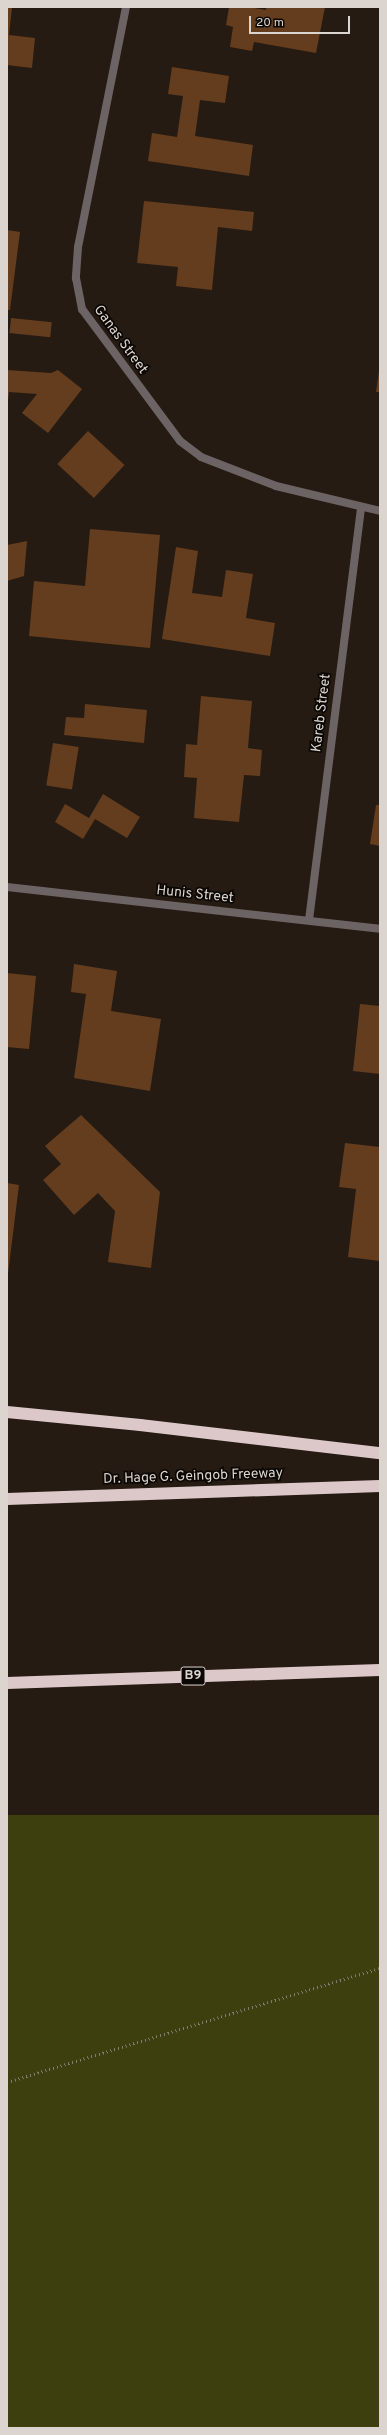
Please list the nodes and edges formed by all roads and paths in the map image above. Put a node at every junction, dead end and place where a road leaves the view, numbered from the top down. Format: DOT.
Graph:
graph roads {
  1 [pos="126,7"];
  2 [pos="361,509"];
  3 [pos="380,512"];
  4 [pos="7,887"];
  5 [pos="309,920"];
  6 [pos="380,929"];
  7 [pos="7,1412"];
  8 [pos="380,1453"];
  9 [pos="380,1486"];
  10 [pos="7,1499"];
  11 [pos="380,1670"];
  12 [pos="7,1683"];
  13 [pos="380,1968"];
  14 [pos="7,2082"];
  1 -- 2 [label="street, Ganas Street"];
  2 -- 3 [label="street, Ganas Street"];
  2 -- 5 [label="street, Kareb Street"];
  4 -- 5 [label="street, Hunis Street"];
  5 -- 6 [label="street, Hunis Street"];
  7 -- 8 [label="highway"];
  9 -- 10 [label="highway, Dr. Hage G. Geingob Freeway"];
  11 -- 12 [label="highway, B9"];
  13 -- 14 [label="path"];
}
